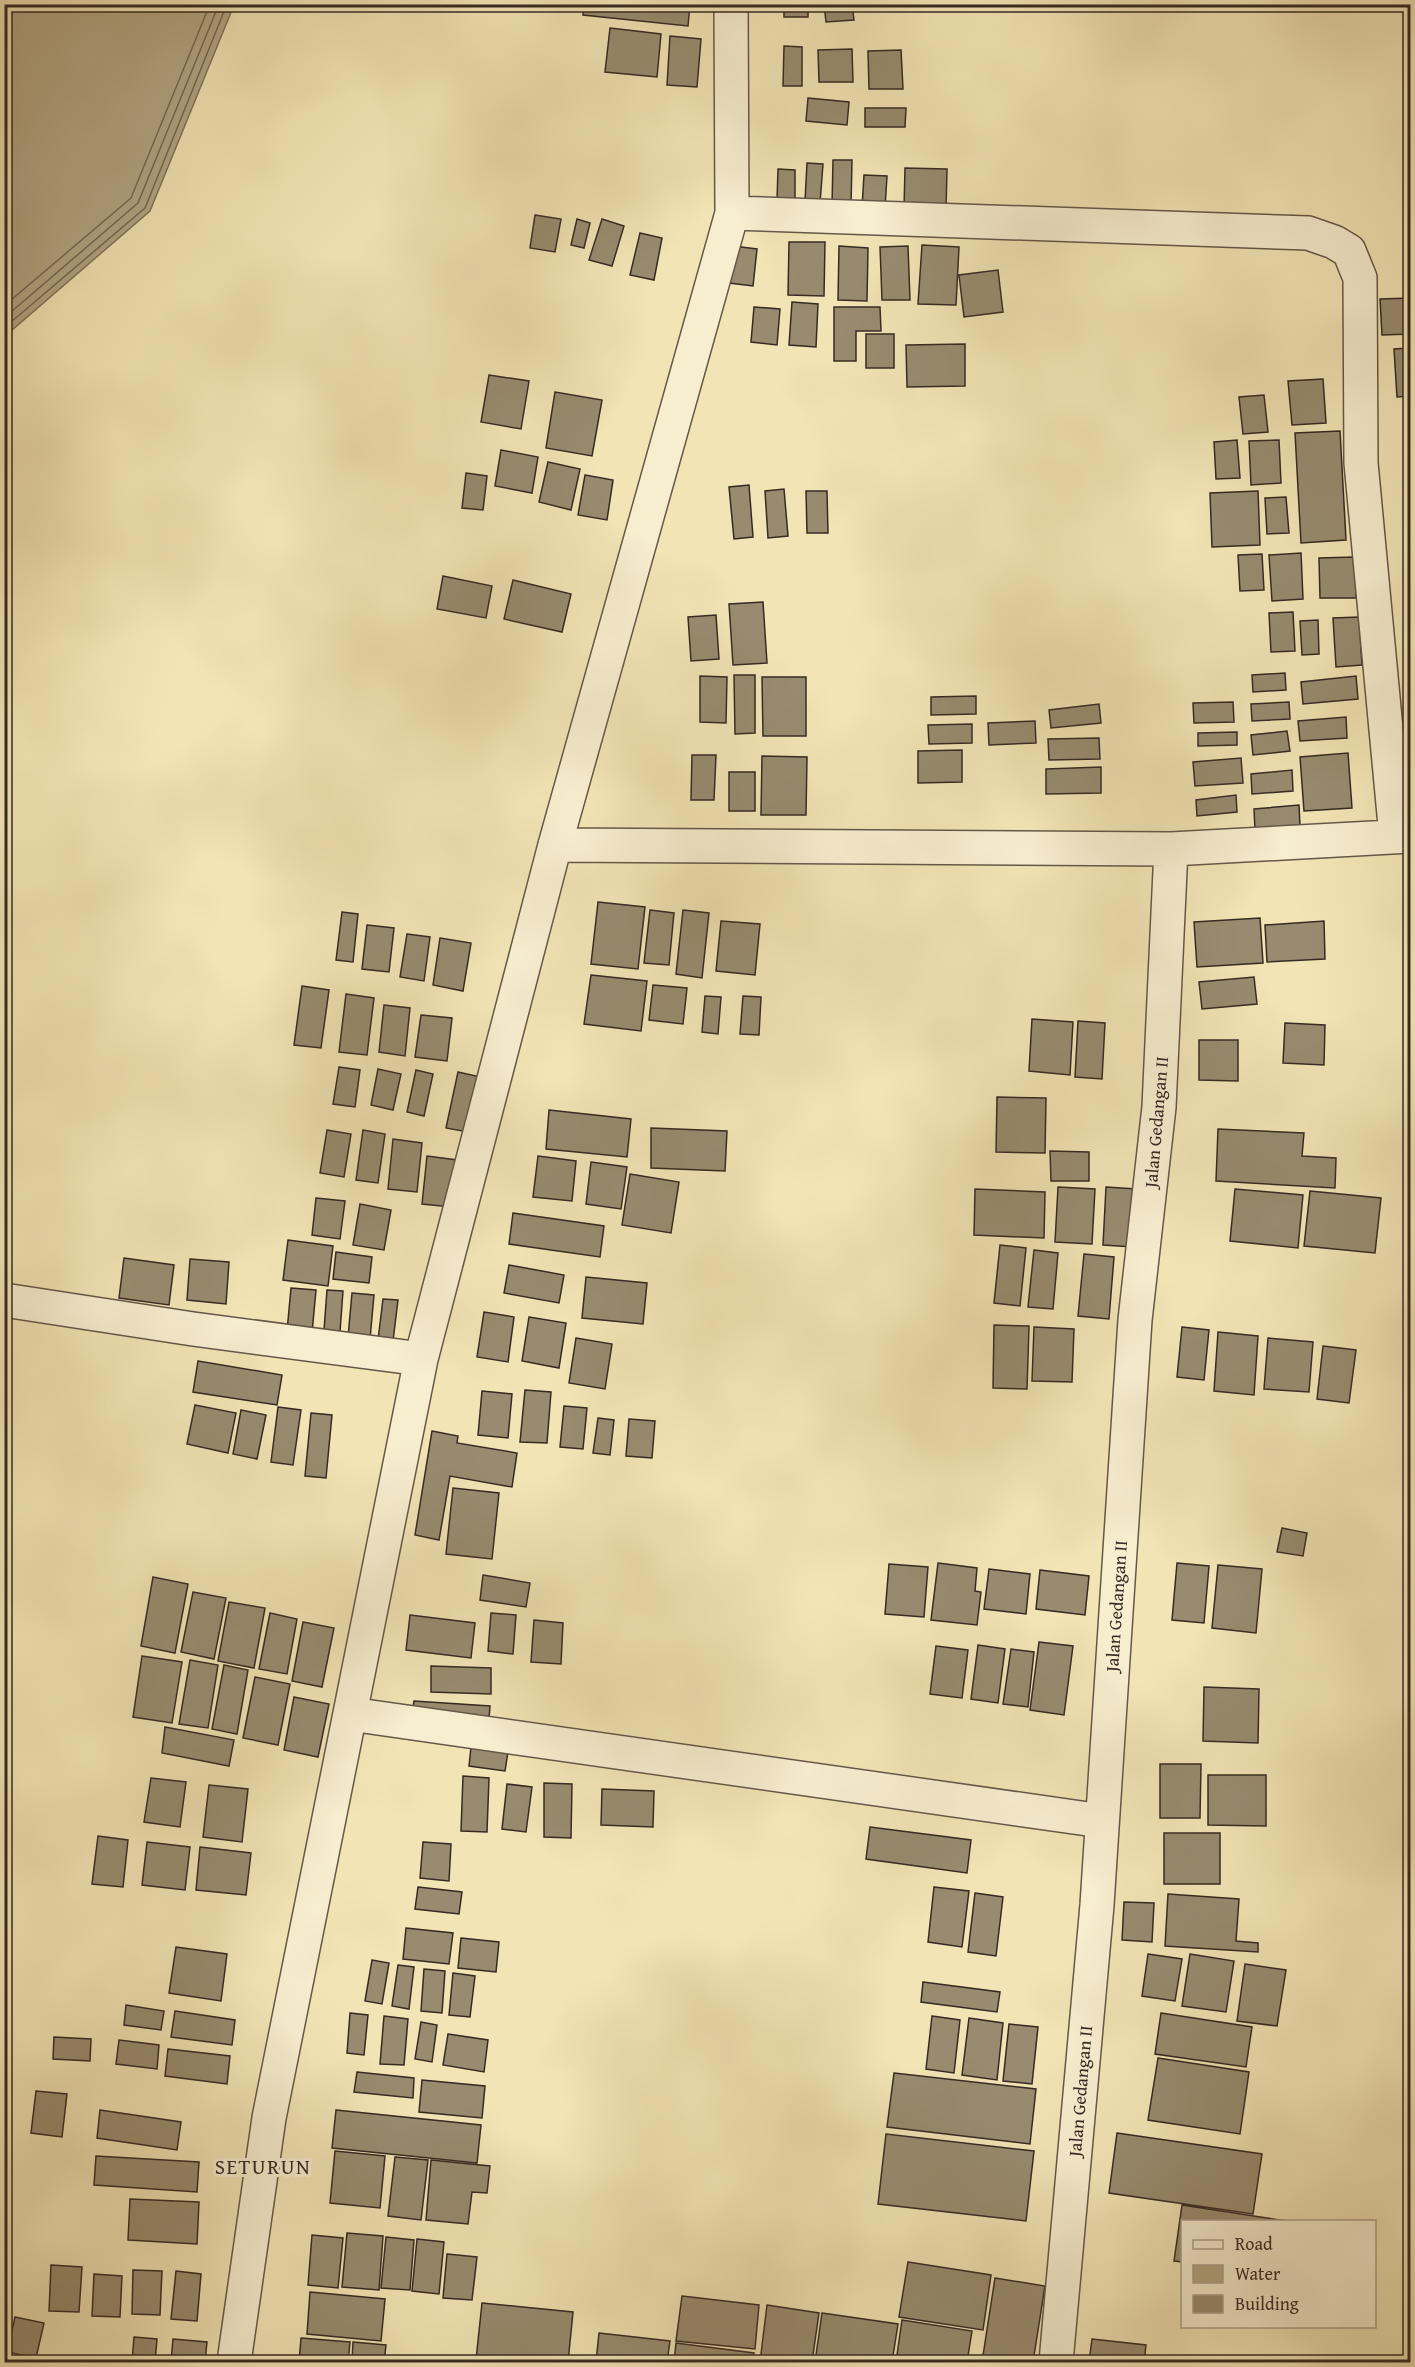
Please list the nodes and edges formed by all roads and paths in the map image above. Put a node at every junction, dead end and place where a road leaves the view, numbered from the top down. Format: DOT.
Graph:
graph roads {
  1 [pos="731,4"];
  2 [pos="732,213"];
  3 [pos="1403,836"];
  4 [pos="555,845"];
  5 [pos="1171,849"];
  6 [pos="4,1300"];
  7 [pos="421,1359"];
  8 [pos="350,1714"];
  9 [pos="1102,1821"];
  10 [pos="234,2362"];
  11 [pos="1056,2362"];
  1 -- 2 [label="street"];
  2 -- 3 [label="street"];
  2 -- 4 [label="street"];
  3 -- 5 [label="street"];
  4 -- 5 [label="street"];
  4 -- 7 [label="street"];
  5 -- 9 [label="street, Jalan Gedangan II"];
  6 -- 7 [label="street"];
  7 -- 8 [label="street"];
  8 -- 9 [label="street"];
  8 -- 10 [label="street"];
  9 -- 11 [label="street, Jalan Gedangan II"];
}
